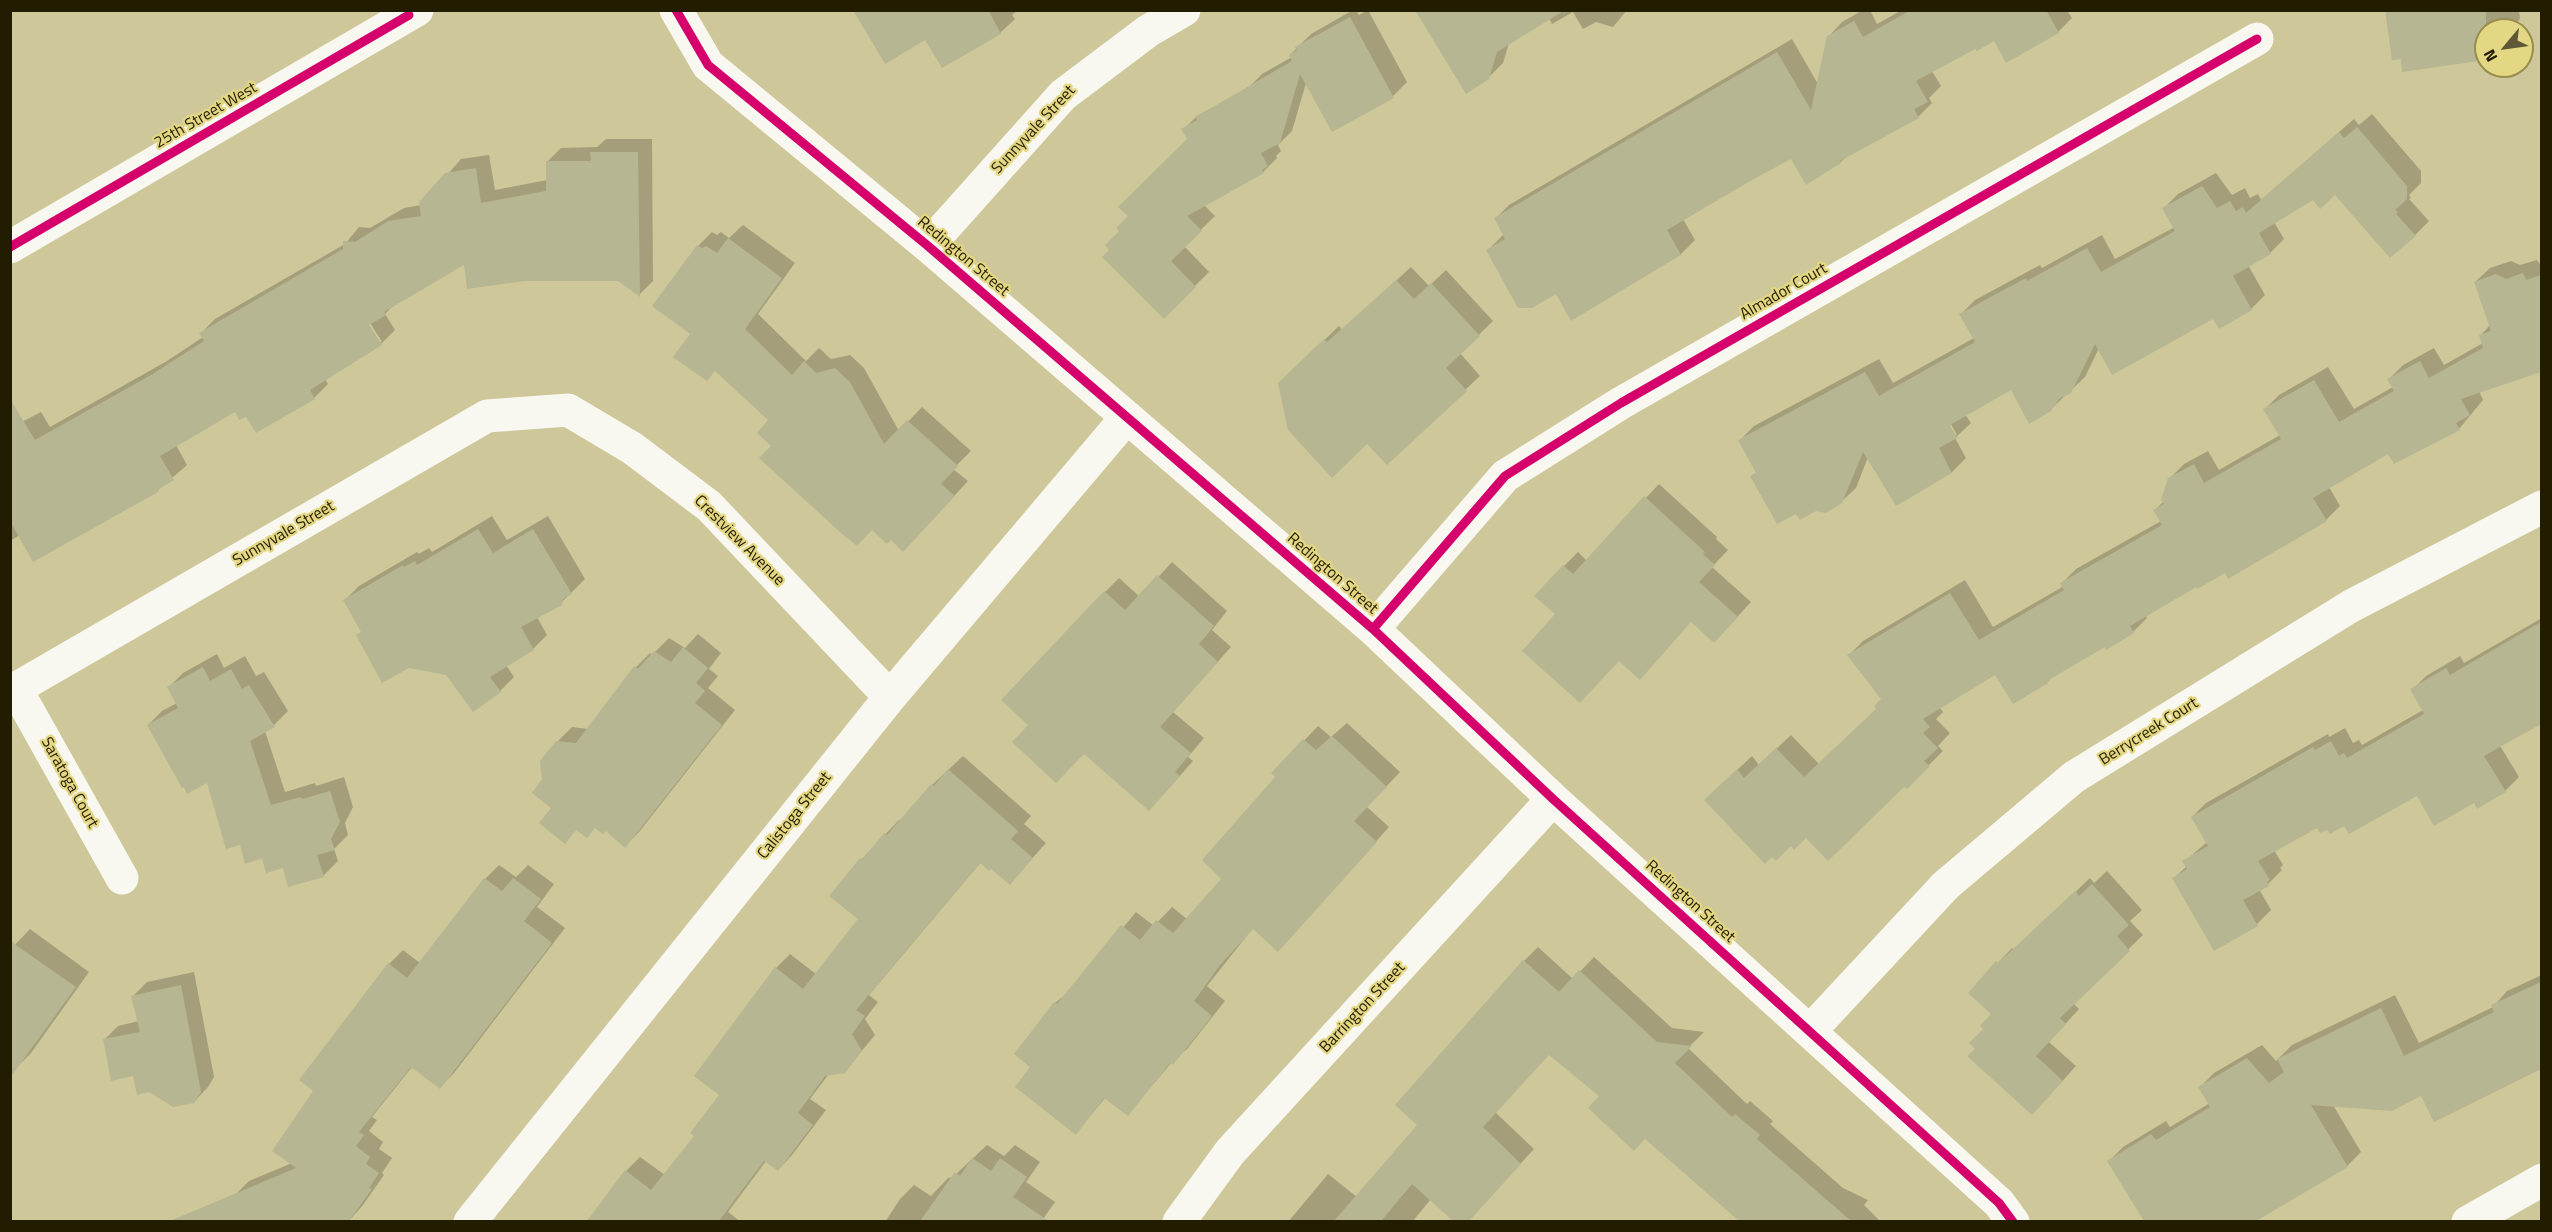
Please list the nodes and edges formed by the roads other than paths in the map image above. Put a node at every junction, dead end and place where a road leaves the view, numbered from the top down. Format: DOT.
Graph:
graph roads {
  1 [pos="417,10"];
  2 [pos="676,10"];
  3 [pos="1184,10"];
  4 [pos="2257,39"];
  5 [pos="928,246"];
  6 [pos="10,247"];
  7 [pos="568,410"];
  8 [pos="1128,417"];
  9 [pos="2541,507"];
  10 [pos="1373,629"];
  11 [pos="13,691"];
  12 [pos="890,697"];
  13 [pos="1553,799"];
  14 [pos="122,878"];
  15 [pos="1811,1030"];
  16 [pos="2541,1180"];
  17 [pos="470,1221"];
  18 [pos="1179,1221"];
  19 [pos="2013,1221"];
  20 [pos="2468,1221"];
  1 -- 6 [label="street, 25th Street West"];
  2 -- 5 [label="street, Redington Street"];
  3 -- 5 [label="street, Sunnyvale Street"];
  4 -- 10 [label="street, Almador Court"];
  5 -- 8 [label="street, Redington Street"];
  7 -- 11 [label="street, Sunnyvale Street"];
  7 -- 12 [label="street, Crestview Avenue"];
  8 -- 10 [label="street, Redington Street"];
  8 -- 12 [label="street, Calistoga Street"];
  9 -- 15 [label="street, Berrycreek Court"];
  10 -- 13 [label="street, Redington Street"];
  11 -- 14 [label="street, Saratoga Court"];
  12 -- 17 [label="street, Calistoga Street"];
  13 -- 15 [label="street, Redington Street"];
  13 -- 18 [label="street, Barrington Street"];
  15 -- 19 [label="street, Redington Street"];
  16 -- 20 [label="street"];
}
